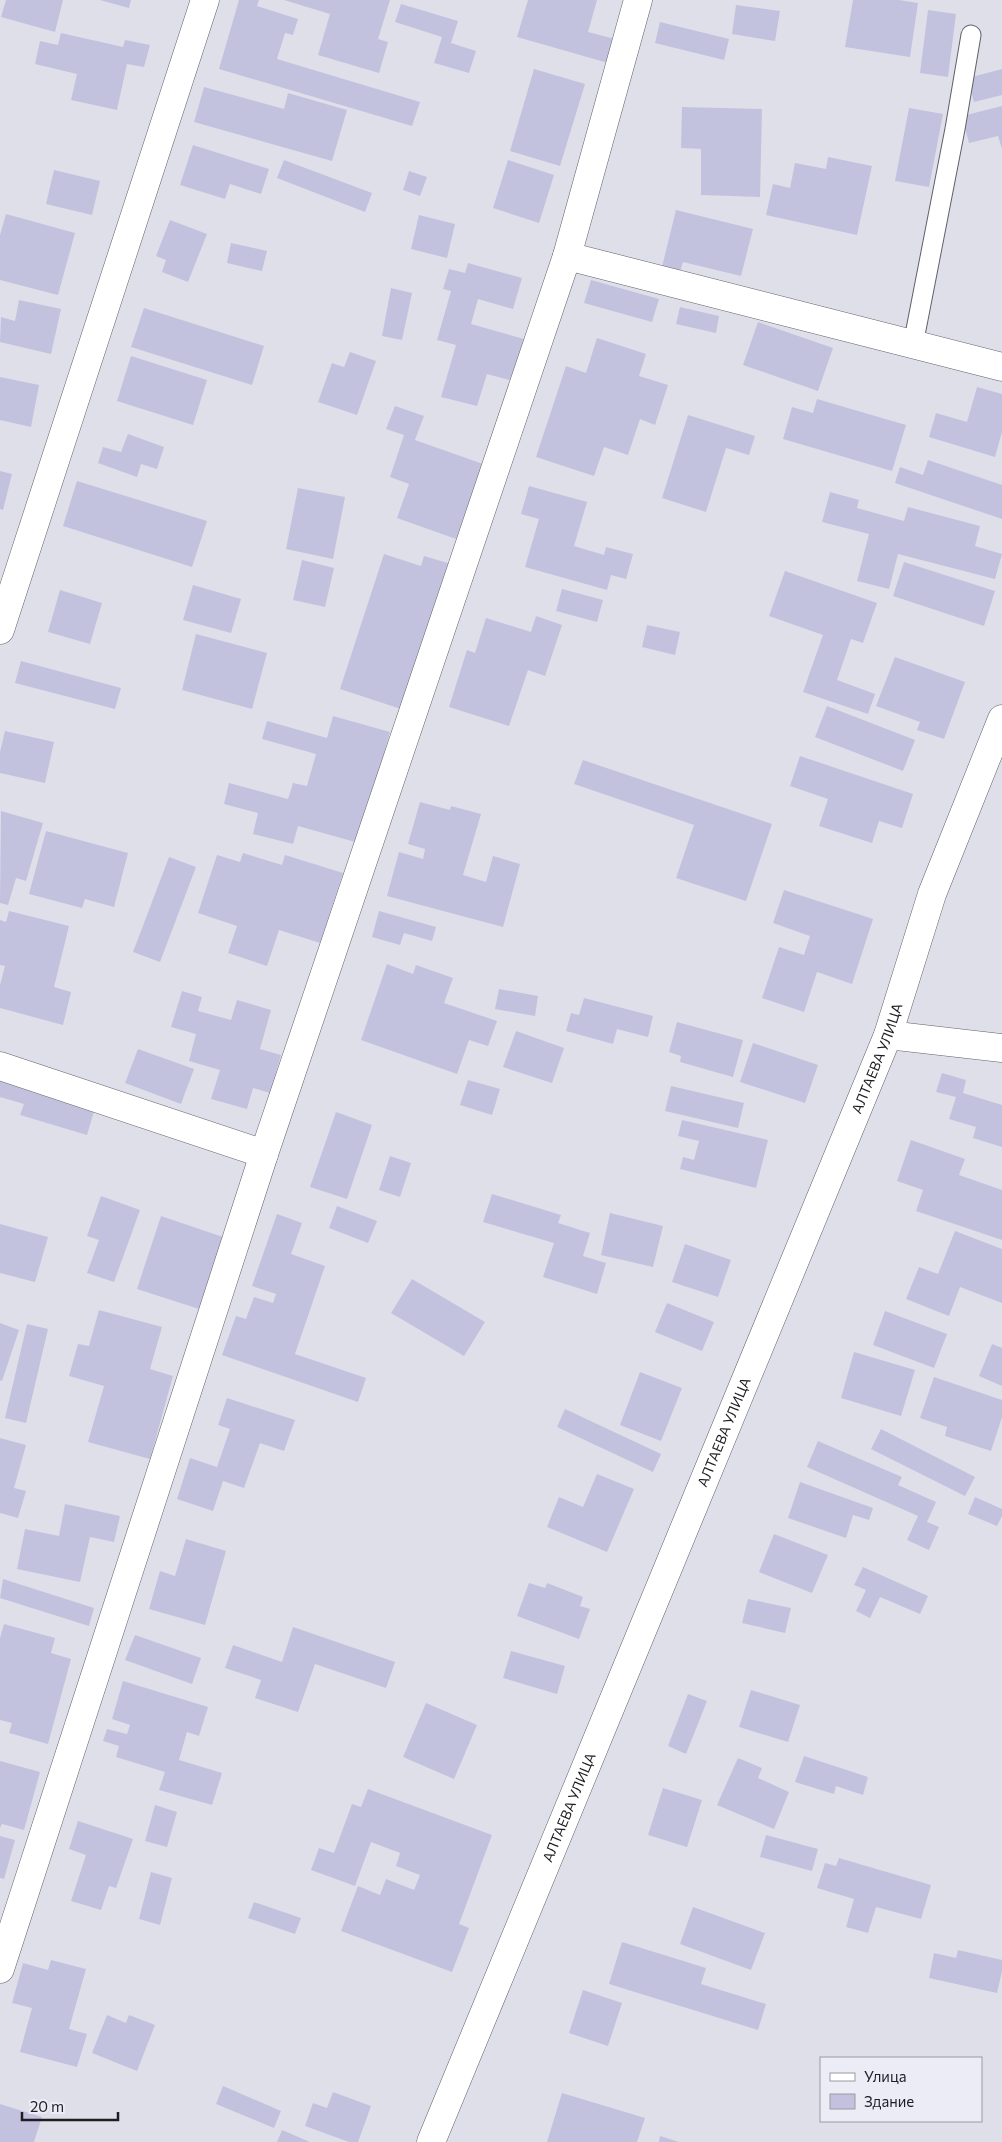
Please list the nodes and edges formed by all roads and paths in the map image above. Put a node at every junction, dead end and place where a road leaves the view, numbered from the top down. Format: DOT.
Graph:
graph roads {
  1 [pos="205,0"];
  2 [pos="638,0"];
  3 [pos="971,35"];
  4 [pos="567,256"];
  5 [pos="912,345"];
  6 [pos="1002,367"];
  7 [pos="0,630"];
  8 [pos="1002,719"];
  9 [pos="888,1035"];
  10 [pos="1002,1048"];
  11 [pos="0,1066"];
  12 [pos="264,1154"];
  13 [pos="0,1969"];
  14 [pos="431,2142"];
  1 -- 7 [label="street"];
  2 -- 4 [label="street"];
  3 -- 5 [label="lane"];
  4 -- 5 [label="street"];
  4 -- 12 [label="street"];
  5 -- 6 [label="street"];
  8 -- 9 [label="street, АЛТАЕВА УЛИЦА"];
  9 -- 10 [label="street"];
  9 -- 14 [label="street, АЛТАЕВА УЛИЦА"];
  11 -- 12 [label="street"];
  12 -- 13 [label="street"];
}
